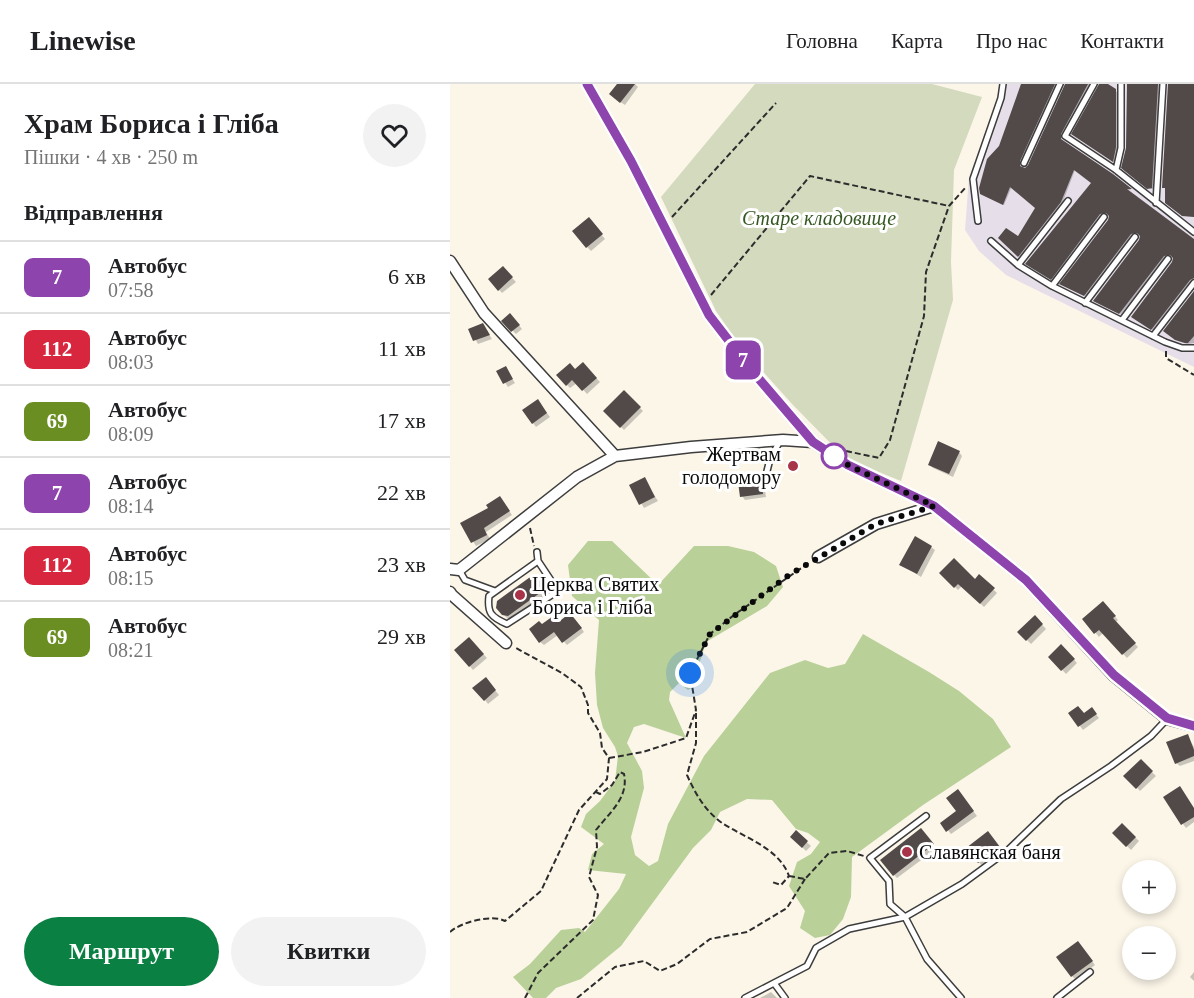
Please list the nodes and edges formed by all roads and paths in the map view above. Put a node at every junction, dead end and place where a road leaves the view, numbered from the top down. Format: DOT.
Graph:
graph roads {
  1 [pos="587,84"];
  2 [pos="1003,84"];
  3 [pos="1060,84"];
  4 [pos="1094,84"];
  5 [pos="1121,84"];
  6 [pos="1163,84"];
  7 [pos="776,104"];
  8 [pos="1024,163"];
  9 [pos="1116,170"];
  10 [pos="973,179"];
  11 [pos="1068,201"];
  12 [pos="1156,203"];
  13 [pos="949,206"];
  14 [pos="1104,218"];
  15 [pos="978,221"];
  16 [pos="664,226"];
  17 [pos="1194,232"];
  18 [pos="1135,237"];
  19 [pos="991,241"];
  20 [pos="1168,259"];
  21 [pos="450,261"];
  22 [pos="1018,265"];
  23 [pos="1194,283"];
  24 [pos="1052,286"];
  25 [pos="1085,303"];
  26 [pos="703,304"];
  27 [pos="1122,320"];
  28 [pos="1153,336"];
  29 [pos="1194,348"];
  30 [pos="1166,358"];
  31 [pos="1194,375"];
  32 [pos="780,441"];
  33 [pos="813,442"];
  34 [pos="832,454"];
  35 [pos="615,456"];
  36 [pos="766,475"];
  37 [pos="934,506"];
  38 [pos="537,552"];
  39 [pos="818,557"];
  40 [pos="538,561"];
  41 [pos="454,569"];
  42 [pos="495,591"];
  43 [pos="450,592"];
  44 [pos="506,643"];
  45 [pos="696,710"];
  46 [pos="1167,718"];
  47 [pos="1194,726"];
  48 [pos="609,758"];
  49 [pos="596,792"];
  50 [pos="926,816"];
  51 [pos="870,858"];
  52 [pos="789,876"];
  53 [pos="805,879"];
  54 [pos="772,882"];
  55 [pos="905,917"];
  56 [pos="450,932"];
  57 [pos="1090,972"];
  58 [pos="774,983"];
  59 [pos="525,998"];
  60 [pos="577,998"];
  61 [pos="745,998"];
  62 [pos="784,998"];
  63 [pos="961,998"];
  64 [pos="1057,998"];
  1 -- 16 [label="street"];
  2 -- 10 [label="lane"];
  3 -- 8 [label="lane"];
  4 -- 9 [label="lane"];
  5 -- 9 [label="lane"];
  6 -- 12 [label="lane"];
  7 -- 16 [label="path"];
  9 -- 12 [label="lane"];
  10 -- 13 [label="path"];
  10 -- 15 [label="lane"];
  11 -- 22 [label="lane"];
  12 -- 17 [label="lane"];
  13 -- 26 [label="path"];
  13 -- 34 [label="path"];
  14 -- 24 [label="lane"];
  16 -- 26 [label="street"];
  18 -- 25 [label="lane"];
  19 -- 22 [label="lane"];
  20 -- 27 [label="lane"];
  21 -- 35 [label="street"];
  22 -- 24 [label="lane"];
  23 -- 28 [label="lane"];
  24 -- 25 [label="lane"];
  25 -- 27 [label="lane"];
  26 -- 33 [label="street"];
  27 -- 28 [label="lane"];
  28 -- 29 [label="lane"];
  30 -- 31 [label="path"];
  32 -- 33 [label="street"];
  32 -- 35 [label="street"];
  32 -- 36 [label="lane"];
  33 -- 34 [label="street"];
  34 -- 37 [label="street"];
  35 -- 41 [label="street"];
  37 -- 39 [label="street"];
  37 -- 46 [label="street"];
  38 -- 40 [label="lane"];
  39 -- 45 [label="path"];
  40 -- 42 [label="lane"];
  40 -- 42 [label="lane"];
  41 -- 42 [label="lane"];
  43 -- 44 [label="street"];
  44 -- 48 [label="path"];
  45 -- 48 [label="path"];
  45 -- 52 [label="path"];
  46 -- 47 [label="street"];
  46 -- 55 [label="lane"];
  48 -- 49 [label="path"];
  49 -- 56 [label="path"];
  49 -- 59 [label="path"];
  50 -- 51 [label="lane"];
  51 -- 53 [label="path"];
  51 -- 55 [label="lane"];
  52 -- 53 [label="path"];
  52 -- 54 [label="path"];
  53 -- 60 [label="path"];
  55 -- 58 [label="lane"];
  55 -- 63 [label="lane"];
  57 -- 64 [label="lane"];
  58 -- 61 [label="lane"];
  58 -- 62 [label="lane"];
}
